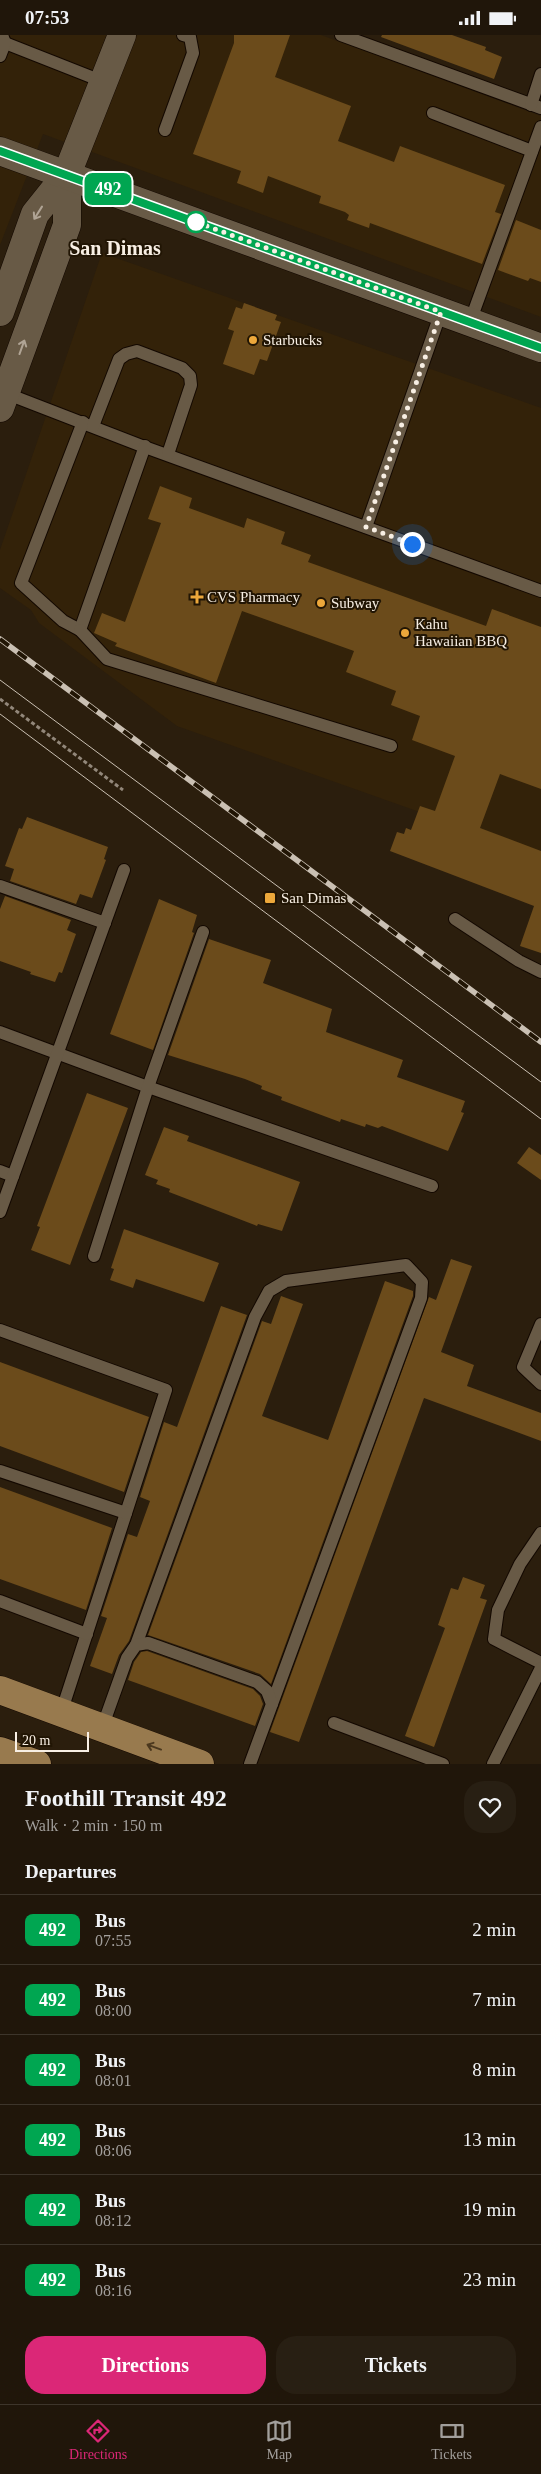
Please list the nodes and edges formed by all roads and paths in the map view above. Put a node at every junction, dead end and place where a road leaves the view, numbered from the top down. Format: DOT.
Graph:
graph roads {
  1 [pos="122,35"];
  2 [pos="183,35"];
  3 [pos="341,35"];
  4 [pos="3,39"];
  5 [pos="0,56"];
  6 [pos="541,73"];
  7 [pos="104,82"];
  8 [pos="536,107"];
  9 [pos="433,113"];
  10 [pos="541,127"];
  11 [pos="164,130"];
  12 [pos="0,151"];
  13 [pos="532,151"];
  14 [pos="68,174"];
  15 [pos="0,312"];
  16 [pos="441,312"];
  17 [pos="470,322"];
  18 [pos="541,348"];
  19 [pos="3,400"];
  20 [pos="88,424"];
  21 [pos="145,446"];
  22 [pos="168,454"];
  23 [pos="366,527"];
  24 [pos="541,591"];
  25 [pos="80,630"];
  26 [pos="0,699"];
  27 [pos="391,746"];
  28 [pos="123,790"];
  29 [pos="124,870"];
  30 [pos="0,886"];
  31 [pos="455,919"];
  32 [pos="105,923"];
  33 [pos="203,932"];
  34 [pos="541,973"];
  35 [pos="0,1032"];
  36 [pos="57,1053"];
  37 [pos="148,1087"];
  38 [pos="0,1171"];
  39 [pos="13,1176"];
  40 [pos="432,1186"];
  41 [pos="0,1212"];
  42 [pos="94,1256"];
  43 [pos="541,1324"];
  44 [pos="0,1330"];
  45 [pos="541,1383"];
  46 [pos="0,1471"];
  47 [pos="126,1513"];
  48 [pos="541,1533"];
  49 [pos="0,1601"];
  50 [pos="87,1633"];
  51 [pos="136,1645"];
  52 [pos="541,1663"];
  53 [pos="541,1668"];
  54 [pos="0,1690"];
  55 [pos="272,1704"];
  56 [pos="61,1713"];
  57 [pos="334,1723"];
  58 [pos="102,1728"];
  59 [pos="200,1764"];
  60 [pos="250,1764"];
  61 [pos="443,1764"];
  62 [pos="492,1764"];
  1 -- 7 [label="main road"];
  2 -- 11 [label="lane"];
  3 -- 8 [label="lane"];
  4 -- 5 [label="lane"];
  4 -- 7 [label="lane"];
  6 -- 8 [label="lane"];
  7 -- 14 [label="main road"];
  9 -- 13 [label="lane"];
  10 -- 13 [label="lane"];
  12 -- 14 [label="main road"];
  13 -- 17 [label="lane"];
  14 -- 15 [label="main road, one-way"];
  14 -- 16 [label="main road"];
  19 -- 14 [label="main road, one-way"];
  16 -- 17 [label="main road"];
  16 -- 23 [label="lane"];
  17 -- 18 [label="main road"];
  19 -- 20 [label="lane"];
  20 -- 21 [label="lane"];
  20 -- 22 [label="lane"];
  20 -- 25 [label="lane"];
  21 -- 22 [label="lane"];
  21 -- 25 [label="lane"];
  22 -- 23 [label="lane"];
  23 -- 24 [label="lane"];
  25 -- 27 [label="lane"];
  26 -- 28 [label="path"];
  29 -- 32 [label="lane"];
  30 -- 32 [label="lane"];
  31 -- 34 [label="lane"];
  32 -- 36 [label="lane"];
  33 -- 37 [label="lane"];
  35 -- 36 [label="lane"];
  36 -- 37 [label="lane"];
  36 -- 39 [label="lane"];
  37 -- 40 [label="lane"];
  37 -- 42 [label="lane"];
  38 -- 39 [label="lane"];
  39 -- 41 [label="lane"];
  43 -- 45 [label="lane"];
  44 -- 47 [label="lane"];
  46 -- 47 [label="lane"];
  47 -- 50 [label="lane"];
  48 -- 52 [label="lane"];
  49 -- 50 [label="lane"];
  50 -- 56 [label="lane"];
  51 -- 55 [label="lane"];
  51 -- 55 [label="lane"];
  51 -- 58 [label="lane"];
  53 -- 62 [label="lane"];
  54 -- 56 [label="main road"];
  55 -- 60 [label="lane"];
  56 -- 58 [label="main road"];
  57 -- 61 [label="lane"];
  59 -- 58 [label="main road, one-way"];
}
